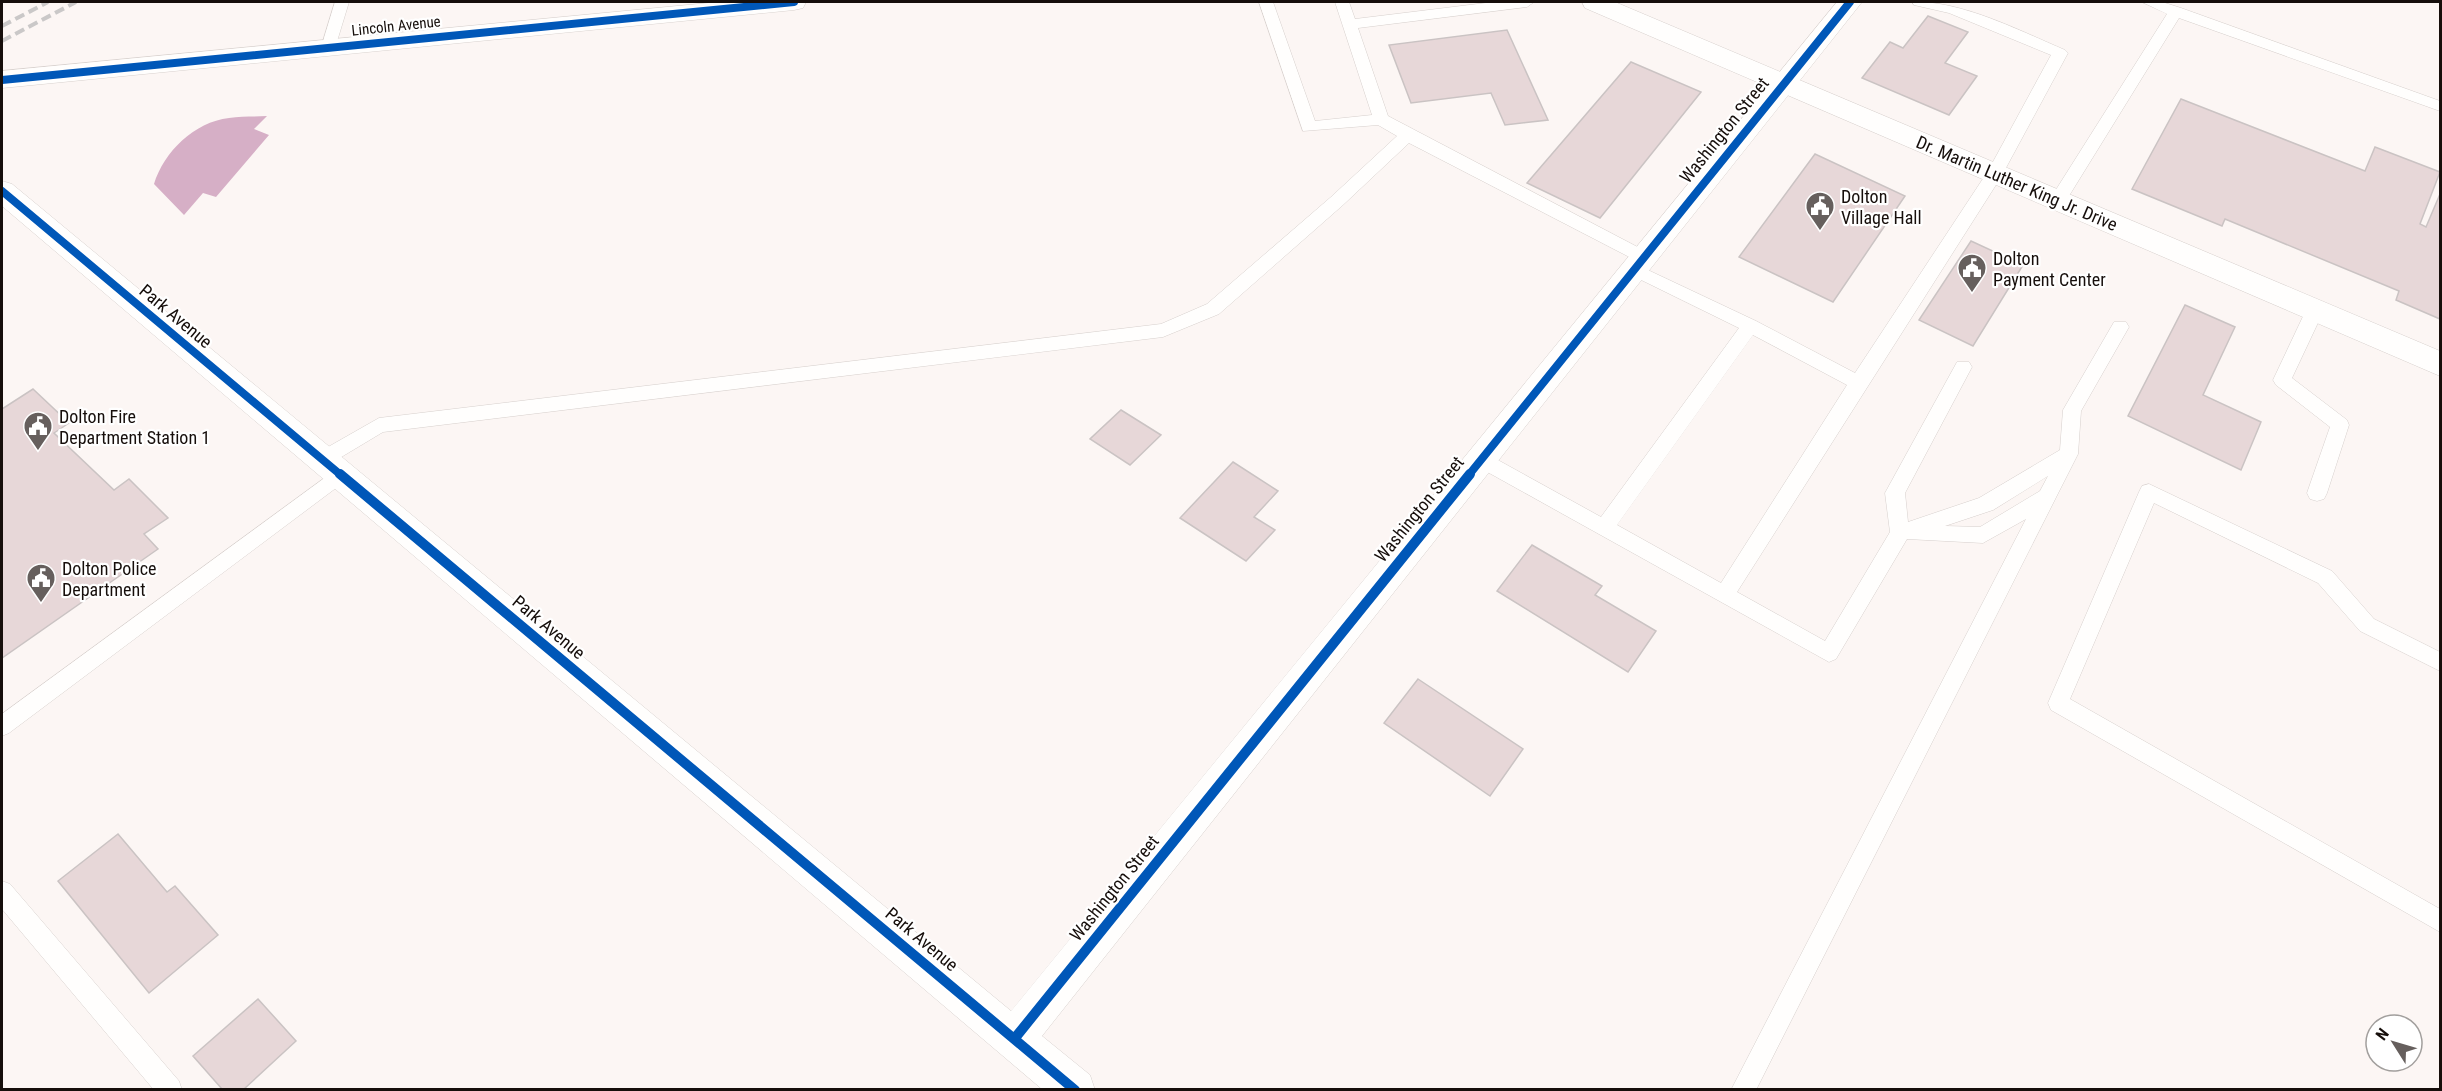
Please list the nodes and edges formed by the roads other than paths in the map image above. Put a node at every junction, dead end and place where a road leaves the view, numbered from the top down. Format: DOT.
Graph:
graph roads {
  1 [pos="342,2"];
  2 [pos="794,2"];
  3 [pos="1266,2"];
  4 [pos="1342,2"];
  5 [pos="1527,2"];
  6 [pos="1594,2"];
  7 [pos="1850,2"];
  8 [pos="1919,2"];
  9 [pos="2149,2"];
  10 [pos="2176,11"];
  11 [pos="1350,24"];
  12 [pos="328,48"];
  13 [pos="2,80"];
  14 [pos="1783,82"];
  15 [pos="2440,106"];
  16 [pos="1381,119"];
  17 [pos="1407,135"];
  18 [pos="1995,173"];
  19 [pos="2,191"];
  20 [pos="2058,200"];
  21 [pos="1638,263"];
  22 [pos="2315,310"];
  23 [pos="1750,326"];
  24 [pos="2120,327"];
  25 [pos="2440,364"];
  26 [pos="1963,367"];
  27 [pos="1858,383"];
  28 [pos="2069,454"];
  29 [pos="1480,459"];
  30 [pos="331,467"];
  31 [pos="2317,493"];
  32 [pos="2047,497"];
  33 [pos="1604,528"];
  34 [pos="1900,533"];
  35 [pos="1724,595"];
  36 [pos="2440,662"];
  37 [pos="2,726"];
  38 [pos="2,892"];
  39 [pos="2440,921"];
  40 [pos="1015,1038"];
  41 [pos="170,1089"];
  42 [pos="1075,1089"];
  43 [pos="1743,1089"];
  1 -- 12 [label="lane"];
  2 -- 12 [label="street, Lincoln Avenue"];
  3 -- 16 [label="lane"];
  4 -- 11 [label="lane"];
  5 -- 11 [label="lane"];
  6 -- 14 [label="street, Dr. Martin Luther King Jr. Drive"];
  7 -- 14 [label="street, Washington Street"];
  8 -- 18 [label="lane"];
  9 -- 10 [label="lane"];
  10 -- 15 [label="lane"];
  10 -- 20 [label="lane"];
  11 -- 16 [label="lane"];
  12 -- 13 [label="street, Lincoln Avenue"];
  14 -- 18 [label="street, Dr. Martin Luther King Jr. Drive"];
  14 -- 21 [label="street, Washington Street"];
  16 -- 17 [label="lane"];
  17 -- 21 [label="lane"];
  17 -- 30 [label="lane"];
  18 -- 20 [label="street, Dr. Martin Luther King Jr. Drive"];
  18 -- 27 [label="lane"];
  19 -- 30 [label="street, Park Avenue"];
  20 -- 22 [label="street, Dr. Martin Luther King Jr. Drive"];
  21 -- 23 [label="lane"];
  21 -- 29 [label="street, Washington Street"];
  22 -- 25 [label="street, Dr. Martin Luther King Jr. Drive"];
  22 -- 31 [label="lane"];
  23 -- 27 [label="lane"];
  23 -- 33 [label="lane"];
  24 -- 28 [label="lane"];
  26 -- 34 [label="lane"];
  27 -- 35 [label="lane"];
  28 -- 32 [label="lane"];
  28 -- 34 [label="lane"];
  29 -- 33 [label="lane"];
  29 -- 40 [label="street, Washington Street"];
  30 -- 37 [label="lane"];
  30 -- 40 [label="street, Park Avenue"];
  32 -- 34 [label="lane"];
  32 -- 43 [label="lane"];
  33 -- 35 [label="lane"];
  34 -- 35 [label="lane"];
  36 -- 39 [label="lane"];
  38 -- 41 [label="lane"];
  40 -- 42 [label="street, Park Avenue"];
}
